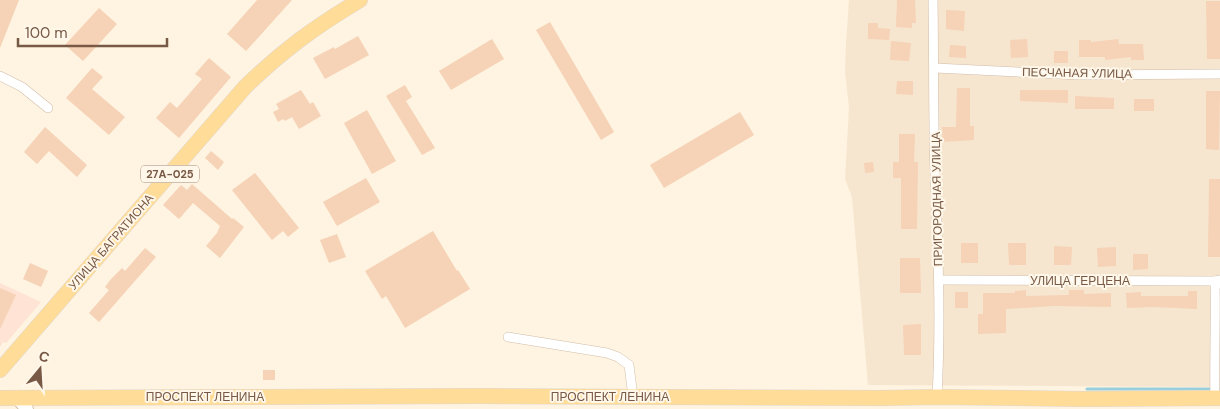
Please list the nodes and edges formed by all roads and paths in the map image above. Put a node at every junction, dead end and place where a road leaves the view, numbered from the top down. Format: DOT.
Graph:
graph roads {
  1 [pos="360,0"];
  2 [pos="933,0"];
  3 [pos="935,68"];
  4 [pos="1220,74"];
  5 [pos="0,76"];
  6 [pos="48,108"];
  7 [pos="939,280"];
  8 [pos="1218,282"];
  9 [pos="508,338"];
  10 [pos="0,370"];
  11 [pos="16,397"];
  12 [pos="632,397"];
  13 [pos="937,397"];
  14 [pos="0,398"];
  15 [pos="1218,398"];
  16 [pos="74,403"];
  17 [pos="27,409"];
  1 -- 10 [label="main road, УЛИЦА БАГРАТИОНА / 27А-025"];
  2 -- 3 [label="street, ПРИГОРОДНАЯ УЛИЦА"];
  3 -- 4 [label="street, ПЕСЧАНАЯ УЛИЦА"];
  3 -- 7 [label="street, ПРИГОРОДНАЯ УЛИЦА"];
  5 -- 6 [label="street"];
  7 -- 8 [label="street, УЛИЦА ГЕРЦЕНА"];
  7 -- 13 [label="street, ПРИГОРОДНАЯ УЛИЦА"];
  8 -- 15 [label="street"];
  9 -- 12 [label="street"];
  11 -- 14 [label="main road, ПРОСПЕКТ ЛЕНИНА"];
  11 -- 16 [label="main road, ПРОСПЕКТ ЛЕНИНА"];
  11 -- 17 [label="main road"];
  12 -- 13 [label="main road, ПРОСПЕКТ ЛЕНИНА"];
  12 -- 16 [label="main road, ПРОСПЕКТ ЛЕНИНА"];
  13 -- 15 [label="main road, ПРОСПЕКТ ЛЕНИНА"];
}
